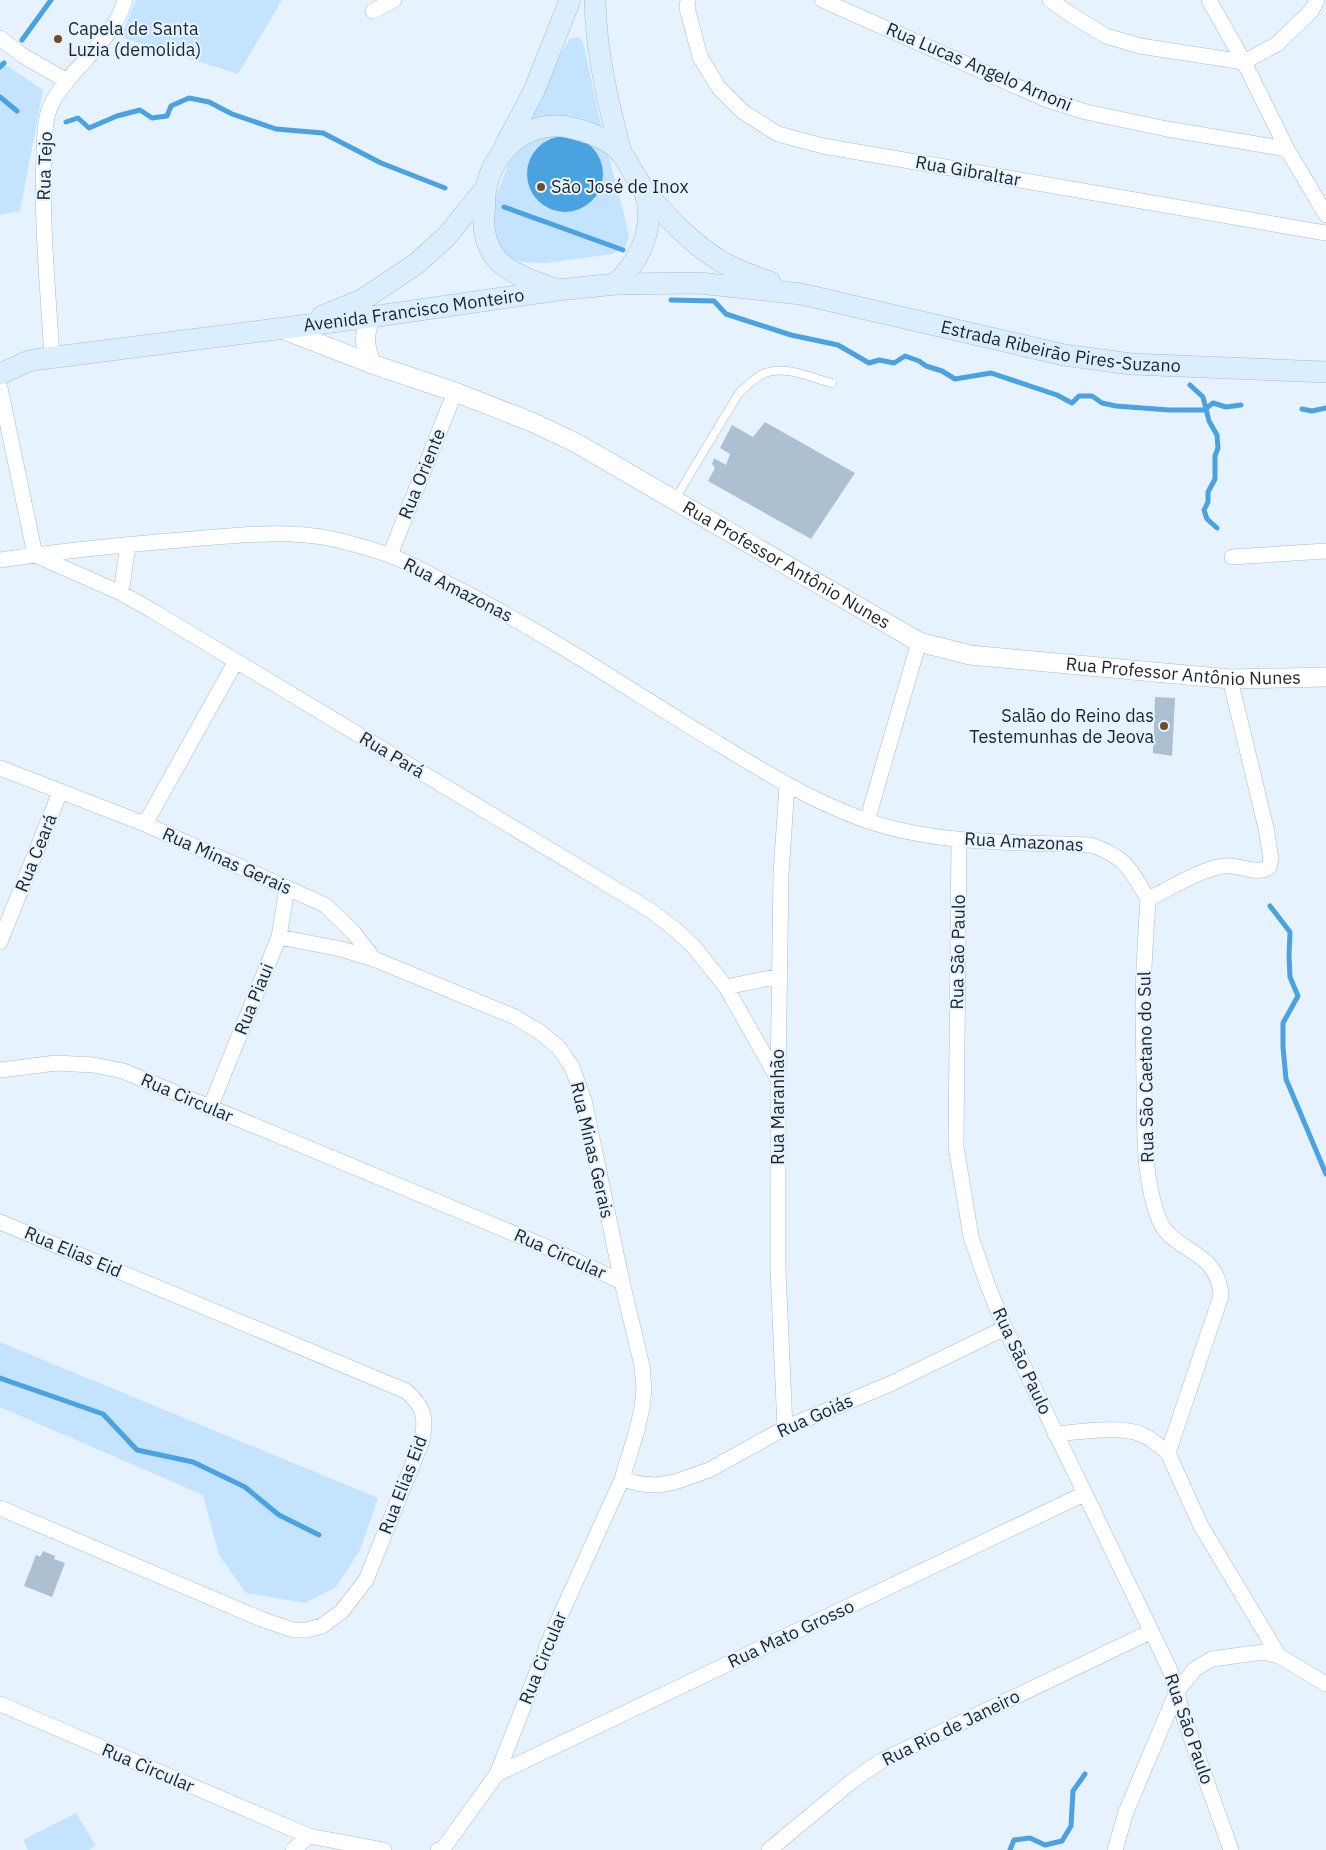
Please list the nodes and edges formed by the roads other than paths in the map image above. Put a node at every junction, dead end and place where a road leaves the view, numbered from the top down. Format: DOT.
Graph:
graph roads {
  1 [pos="125,0"];
  2 [pos="394,0"];
  3 [pos="570,0"];
  4 [pos="596,0"];
  5 [pos="688,0"];
  6 [pos="822,0"];
  7 [pos="1050,0"];
  8 [pos="1209,0"];
  9 [pos="1317,0"];
  10 [pos="373,11"];
  11 [pos="0,38"];
  12 [pos="1244,62"];
  13 [pos="67,81"];
  14 [pos="1287,149"];
  15 [pos="502,151"];
  16 [pos="621,153"];
  17 [pos="486,188"];
  18 [pos="644,192"];
  19 [pos="1326,215"];
  20 [pos="1326,233"];
  21 [pos="616,284"];
  22 [pos="558,290"];
  23 [pos="800,294"];
  24 [pos="371,317"];
  25 [pos="287,327"];
  26 [pos="0,357"];
  27 [pos="52,357"];
  28 [pos="29,361"];
  29 [pos="372,364"];
  30 [pos="1326,372"];
  31 [pos="0,374"];
  32 [pos="832,383"];
  33 [pos="0,388"];
  34 [pos="455,392"];
  35 [pos="674,500"];
  36 [pos="128,545"];
  37 [pos="1326,551"];
  38 [pos="35,555"];
  39 [pos="390,555"];
  40 [pos="1232,557"];
  41 [pos="0,560"];
  42 [pos="121,593"];
  43 [pos="919,642"];
  44 [pos="236,661"];
  45 [pos="1326,676"];
  46 [pos="1230,679"];
  47 [pos="0,768"];
  48 [pos="787,785"];
  49 [pos="60,792"];
  50 [pos="867,821"];
  51 [pos="145,824"];
  52 [pos="959,840"];
  53 [pos="287,888"];
  54 [pos="1148,899"];
  55 [pos="279,938"];
  56 [pos="0,942"];
  57 [pos="374,959"];
  58 [pos="780,976"];
  59 [pos="726,987"];
  60 [pos="0,1070"];
  61 [pos="778,1079"];
  62 [pos="210,1108"];
  63 [pos="0,1222"];
  64 [pos="622,1282"];
  65 [pos="1005,1328"];
  66 [pos="785,1428"];
  67 [pos="1055,1434"];
  68 [pos="1168,1453"];
  69 [pos="622,1479"];
  70 [pos="1084,1494"];
  71 [pos="0,1508"];
  72 [pos="1150,1632"];
  73 [pos="1279,1656"];
  74 [pos="1326,1684"];
  75 [pos="1177,1691"];
  76 [pos="0,1704"];
  77 [pos="497,1774"];
  78 [pos="309,1836"];
  79 [pos="293,1850"];
  80 [pos="384,1850"];
  81 [pos="438,1850"];
  82 [pos="443,1850"];
  83 [pos="769,1850"];
  84 [pos="1115,1850"];
  85 [pos="1231,1850"];
  1 -- 13 [label="street, Rua Tejo"];
  2 -- 10 [label="street"];
  3 -- 15 [label="main road"];
  4 -- 16 [label="main road"];
  5 -- 20 [label="street, Rua Gibraltar"];
  6 -- 14 [label="street, Rua Lucas Angelo Arnoni"];
  7 -- 12 [label="street"];
  8 -- 12 [label="street"];
  9 -- 12 [label="street"];
  11 -- 13 [label="street"];
  12 -- 14 [label="street"];
  13 -- 27 [label="street, Rua Tejo"];
  14 -- 19 [label="street"];
  15 -- 16 [label="main road"];
  15 -- 17 [label="main road"];
  16 -- 18 [label="main road"];
  17 -- 22 [label="main road"];
  17 -- 25 [label="main road"];
  18 -- 21 [label="main road"];
  18 -- 23 [label="main road"];
  21 -- 22 [label="main road, Avenida Francisco Monteiro"];
  21 -- 23 [label="main road, Avenida Francisco Monteiro"];
  22 -- 24 [label="main road, Avenida Francisco Monteiro"];
  23 -- 30 [label="main road, Estrada Ribeirão Pires-Suzano"];
  24 -- 25 [label="main road, Avenida Francisco Monteiro"];
  24 -- 29 [label="street"];
  25 -- 27 [label="main road, Avenida Francisco Monteiro"];
  25 -- 29 [label="street, Rua Professor Antônio Nunes"];
  26 -- 28 [label="main road, Avenida Francisco Monteiro"];
  27 -- 28 [label="main road, Avenida Francisco Monteiro"];
  28 -- 31 [label="main road, Avenida Francisco Monteiro"];
  29 -- 34 [label="street, Rua Professor Antônio Nunes"];
  32 -- 35 [label="lane"];
  33 -- 38 [label="street"];
  34 -- 35 [label="street, Rua Professor Antônio Nunes"];
  34 -- 39 [label="street, Rua Oriente"];
  35 -- 43 [label="street, Rua Professor Antônio Nunes"];
  36 -- 38 [label="street, Rua Amazonas"];
  36 -- 39 [label="street, Rua Amazonas"];
  36 -- 42 [label="street"];
  37 -- 40 [label="street"];
  38 -- 41 [label="street, Rua Amazonas"];
  38 -- 42 [label="street, Rua Pará"];
  39 -- 48 [label="street, Rua Amazonas"];
  42 -- 44 [label="street, Rua Pará"];
  43 -- 46 [label="street, Rua Professor Antônio Nunes"];
  43 -- 50 [label="street"];
  44 -- 51 [label="street"];
  44 -- 59 [label="street, Rua Pará"];
  45 -- 46 [label="street, Rua Professor Antônio Nunes"];
  46 -- 54 [label="street"];
  47 -- 49 [label="street, Rua Minas Gerais"];
  48 -- 50 [label="street, Rua Amazonas"];
  48 -- 58 [label="street, Rua Maranhão"];
  49 -- 51 [label="street, Rua Minas Gerais"];
  49 -- 56 [label="street, Rua Ceará"];
  50 -- 52 [label="street, Rua Amazonas"];
  51 -- 53 [label="street, Rua Minas Gerais"];
  52 -- 54 [label="street, Rua Amazonas"];
  52 -- 65 [label="street, Rua São Paulo"];
  53 -- 55 [label="street, Rua Piaui"];
  53 -- 57 [label="street, Rua Minas Gerais"];
  54 -- 68 [label="street, Rua São Caetano do Sul"];
  55 -- 57 [label="street, Rua Minas Gerais"];
  55 -- 62 [label="street, Rua Piaui"];
  57 -- 64 [label="street, Rua Minas Gerais"];
  58 -- 59 [label="street"];
  58 -- 61 [label="street, Rua Maranhão"];
  59 -- 61 [label="street, Rua Pará"];
  60 -- 62 [label="street, Rua Circular"];
  61 -- 66 [label="street, Rua Maranhão"];
  62 -- 64 [label="street, Rua Circular"];
  63 -- 71 [label="street, Rua Elias Eid"];
  64 -- 69 [label="street, Rua Circular"];
  65 -- 66 [label="street, Rua Goiás"];
  65 -- 67 [label="street, Rua São Paulo"];
  66 -- 69 [label="street, Rua Goiás"];
  67 -- 68 [label="street"];
  67 -- 70 [label="street, Rua São Paulo"];
  68 -- 73 [label="street"];
  69 -- 77 [label="street, Rua Circular"];
  70 -- 72 [label="street, Rua São Paulo"];
  70 -- 77 [label="street, Rua Mato Grosso"];
  72 -- 75 [label="street, Rua São Paulo"];
  72 -- 83 [label="street, Rua Rio de Janeiro"];
  73 -- 74 [label="street"];
  73 -- 75 [label="street"];
  75 -- 84 [label="street"];
  75 -- 85 [label="street, Rua São Paulo"];
  76 -- 78 [label="street, Rua Circular"];
  77 -- 82 [label="street, Rua Circular"];
  78 -- 79 [label="street"];
  78 -- 80 [label="street, Rua Circular"];
  81 -- 82 [label="street, Rua Circular"];
}
